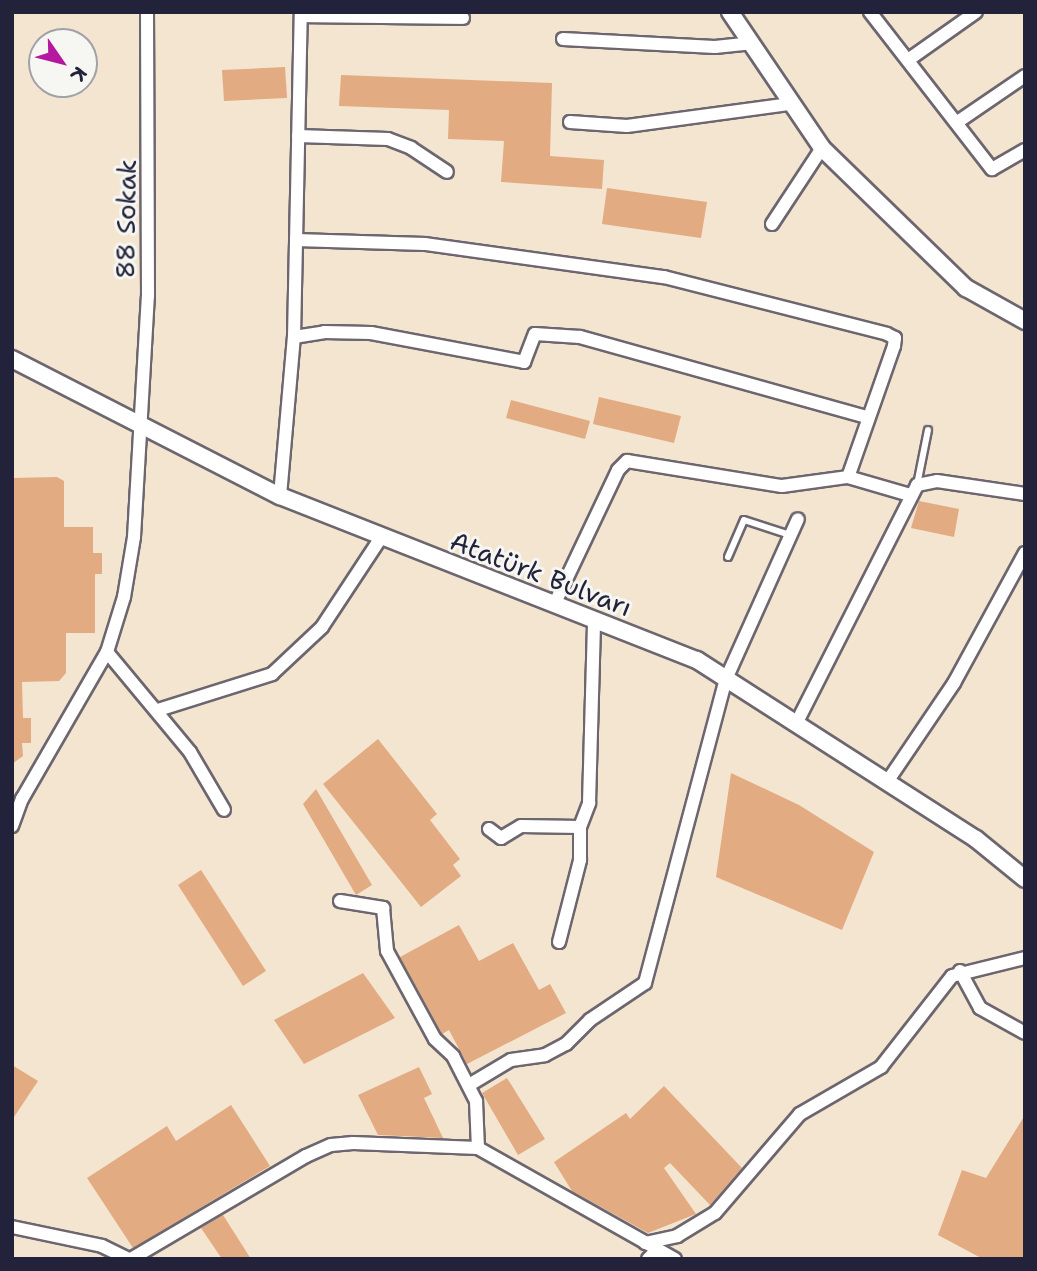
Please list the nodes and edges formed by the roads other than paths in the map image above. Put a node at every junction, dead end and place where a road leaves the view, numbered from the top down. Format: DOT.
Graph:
graph roads {
  1 [pos="148,12"];
  2 [pos="730,12"];
  3 [pos="870,12"];
  4 [pos="976,12"];
  5 [pos="301,14"];
  6 [pos="463,18"];
  7 [pos="563,39"];
  8 [pos="751,43"];
  9 [pos="908,60"];
  10 [pos="1025,76"];
  11 [pos="789,104"];
  12 [pos="959,121"];
  13 [pos="570,122"];
  14 [pos="298,136"];
  15 [pos="822,148"];
  16 [pos="1025,150"];
  17 [pos="447,172"];
  18 [pos="772,224"];
  19 [pos="296,240"];
  20 [pos="1022,314"];
  21 [pos="294,337"];
  22 [pos="12,359"];
  23 [pos="866,417"];
  24 [pos="141,426"];
  25 [pos="928,430"];
  26 [pos="848,477"];
  27 [pos="913,490"];
  28 [pos="1025,494"];
  29 [pos="280,496"];
  30 [pos="798,519"];
  31 [pos="790,536"];
  32 [pos="380,539"];
  33 [pos="1025,554"];
  34 [pos="728,557"];
  35 [pos="554,604"];
  36 [pos="594,620"];
  37 [pos="107,653"];
  38 [pos="726,679"];
  39 [pos="158,710"];
  40 [pos="796,724"];
  41 [pos="887,782"];
  42 [pos="224,810"];
  43 [pos="12,826"];
  44 [pos="580,827"];
  45 [pos="489,828"];
  46 [pos="1023,874"];
  47 [pos="340,901"];
  48 [pos="559,942"];
  49 [pos="1025,958"];
  50 [pos="960,971"];
  51 [pos="1025,1033"];
  52 [pos="469,1085"];
  53 [pos="478,1148"];
  54 [pos="12,1227"];
  55 [pos="645,1243"];
  56 [pos="659,1249"];
  57 [pos="130,1259"];
  58 [pos="648,1259"];
  59 [pos="675,1259"];
  1 -- 24 [label="street, 88 Sokak"];
  2 -- 8 [label="street"];
  3 -- 9 [label="street"];
  4 -- 9 [label="street"];
  5 -- 6 [label="street"];
  5 -- 14 [label="street"];
  7 -- 8 [label="street"];
  8 -- 11 [label="street"];
  9 -- 12 [label="street"];
  10 -- 12 [label="street"];
  11 -- 13 [label="street"];
  11 -- 15 [label="street"];
  12 -- 16 [label="street"];
  14 -- 17 [label="street"];
  14 -- 19 [label="street"];
  15 -- 18 [label="street"];
  15 -- 20 [label="street"];
  19 -- 21 [label="street"];
  19 -- 23 [label="street"];
  21 -- 23 [label="street"];
  21 -- 29 [label="street"];
  22 -- 24 [label="street, Atatürk Bulvarı"];
  23 -- 26 [label="street"];
  24 -- 29 [label="street, Atatürk Bulvarı"];
  24 -- 37 [label="street, 88 Sokak"];
  25 -- 27 [label="lane"];
  26 -- 27 [label="street"];
  26 -- 35 [label="street"];
  27 -- 28 [label="street"];
  27 -- 40 [label="street"];
  29 -- 32 [label="street, Atatürk Bulvarı"];
  30 -- 31 [label="street"];
  31 -- 34 [label="lane"];
  31 -- 38 [label="street"];
  32 -- 35 [label="street, Atatürk Bulvarı"];
  32 -- 39 [label="street"];
  33 -- 41 [label="street"];
  35 -- 36 [label="street, Atatürk Bulvarı"];
  36 -- 38 [label="street, Atatürk Bulvarı"];
  36 -- 44 [label="street"];
  37 -- 39 [label="street"];
  37 -- 43 [label="street, 88 Sokak"];
  38 -- 40 [label="street, Atatürk Bulvarı"];
  38 -- 52 [label="street"];
  39 -- 42 [label="street"];
  40 -- 41 [label="street, Atatürk Bulvarı"];
  41 -- 46 [label="street, Atatürk Bulvarı"];
  44 -- 45 [label="street"];
  44 -- 48 [label="street"];
  47 -- 52 [label="street"];
  49 -- 50 [label="street"];
  50 -- 51 [label="street"];
  50 -- 55 [label="street"];
  52 -- 53 [label="street"];
  53 -- 55 [label="street"];
  53 -- 57 [label="street"];
  54 -- 57 [label="street"];
  55 -- 56 [label="street"];
  56 -- 58 [label="street"];
  56 -- 59 [label="street"];
}
